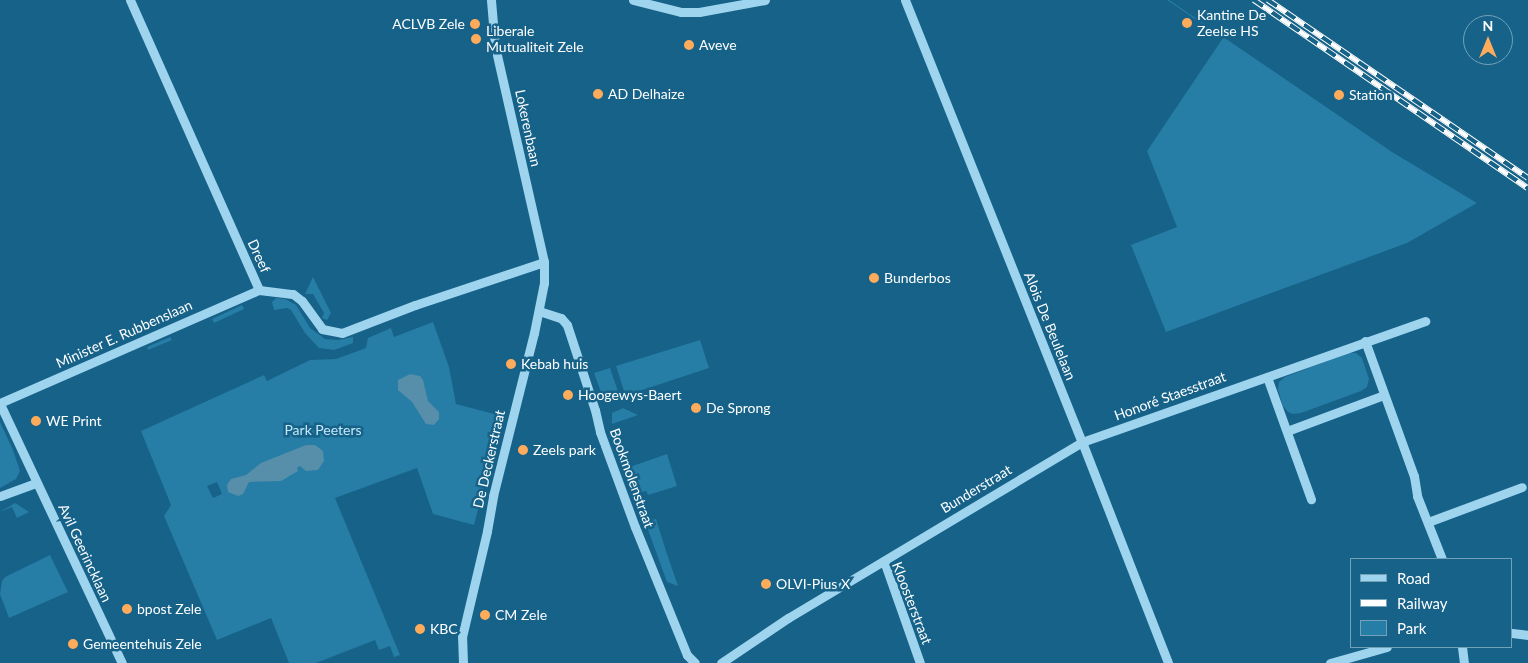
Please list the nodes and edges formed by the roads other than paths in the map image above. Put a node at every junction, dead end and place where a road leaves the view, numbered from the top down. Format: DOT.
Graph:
graph roads {
  1 [pos="130,0"];
  2 [pos="491,0"];
  3 [pos="633,0"];
  4 [pos="765,0"];
  5 [pos="904,0"];
  6 [pos="544,262"];
  7 [pos="259,290"];
  8 [pos="539,311"];
  9 [pos="1425,321"];
  10 [pos="1365,341"];
  11 [pos="1267,377"];
  12 [pos="1384,395"];
  13 [pos="0,404"];
  14 [pos="1287,431"];
  15 [pos="1082,442"];
  16 [pos="36,483"];
  17 [pos="1522,487"];
  18 [pos="0,496"];
  19 [pos="1311,499"];
  20 [pos="1428,522"];
  21 [pos="1442,558"];
  22 [pos="884,561"];
  23 [pos="1513,633"];
  24 [pos="1528,635"];
  25 [pos="1382,648"];
  26 [pos="1462,648"];
  27 [pos="122,663"];
  28 [pos="463,663"];
  29 [pos="695,663"];
  30 [pos="721,663"];
  31 [pos="920,663"];
  32 [pos="1168,663"];
  33 [pos="1330,663"];
  34 [pos="1464,663"];
  1 -- 7 [label="street, Dreef"];
  2 -- 6 [label="street, Lokerenbaan"];
  3 -- 4 [label="street"];
  5 -- 15 [label="street, Alois De Beulelaan"];
  6 -- 7 [label="street, Dreef"];
  6 -- 8 [label="street, De Deckerstraat"];
  7 -- 13 [label="street, Minister E. Rubbenslaan"];
  8 -- 28 [label="street, De Deckerstraat"];
  8 -- 29 [label="street, Bookmolenstraat"];
  9 -- 10 [label="street, Honoré Staesstraat"];
  10 -- 11 [label="street, Honoré Staesstraat"];
  10 -- 12 [label="street"];
  11 -- 14 [label="street"];
  11 -- 15 [label="street, Honoré Staesstraat"];
  12 -- 14 [label="street"];
  12 -- 20 [label="street"];
  13 -- 16 [label="street, Avil Geerincklaan"];
  14 -- 19 [label="street"];
  15 -- 22 [label="street, Bunderstraat"];
  15 -- 32 [label="street, Alois De Beulelaan"];
  16 -- 18 [label="street"];
  16 -- 27 [label="street, Avil Geerincklaan"];
  17 -- 20 [label="street"];
  20 -- 21 [label="street"];
  22 -- 30 [label="street, Kloosterstraat"];
  22 -- 31 [label="street, Kloosterstraat"];
  23 -- 24 [label="street"];
  25 -- 33 [label="street"];
  26 -- 34 [label="street"];
}
